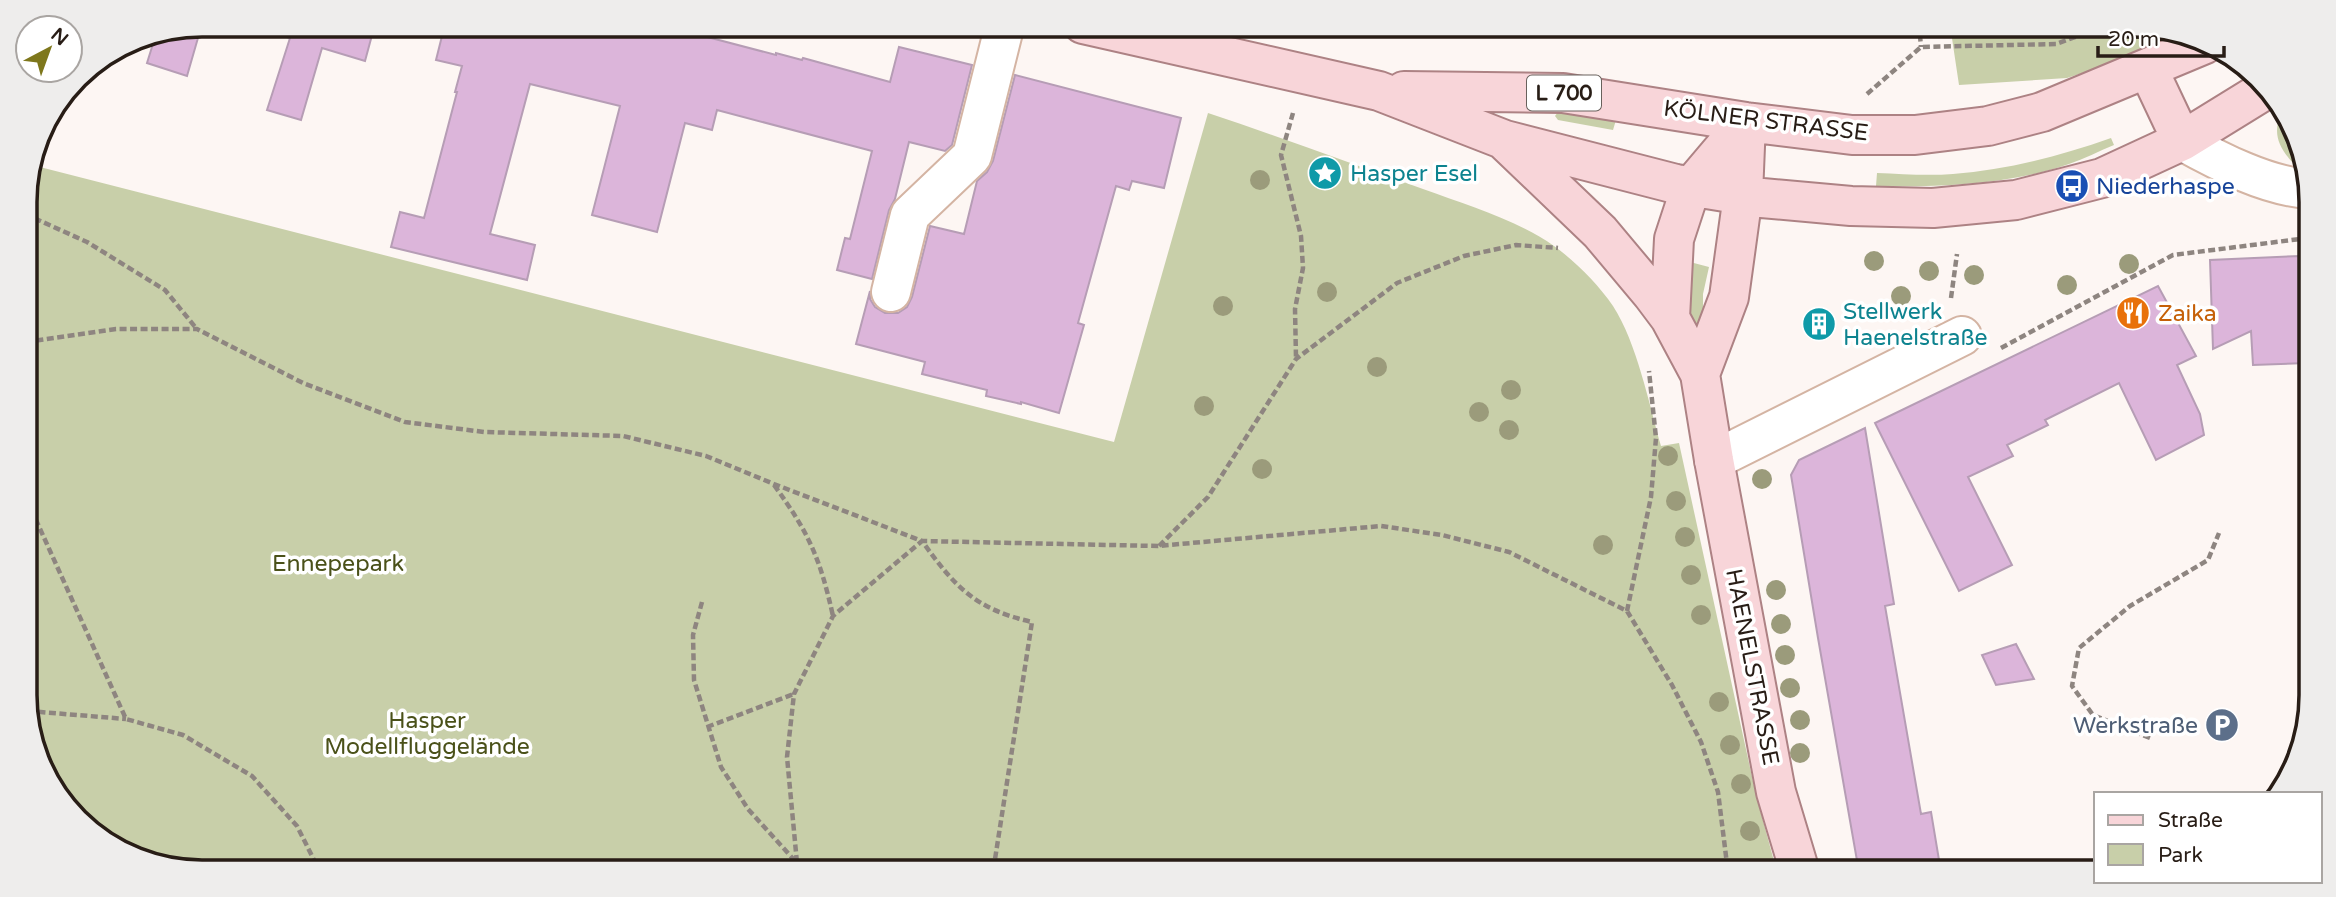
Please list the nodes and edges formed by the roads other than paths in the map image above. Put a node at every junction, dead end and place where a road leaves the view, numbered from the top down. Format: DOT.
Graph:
graph roads {
  1 [pos="1002,37"];
  2 [pos="1142,37"];
  3 [pos="2195,48"];
  4 [pos="2148,69"];
  5 [pos="1379,91"];
  6 [pos="2258,93"];
  7 [pos="1746,122"];
  8 [pos="1505,140"];
  9 [pos="2182,141"];
  10 [pos="1691,187"];
  11 [pos="2298,188"];
  12 [pos="1743,195"];
  13 [pos="891,292"];
  14 [pos="1670,318"];
  15 [pos="1977,344"];
  16 [pos="1700,374"];
  17 [pos="1714,460"];
  18 [pos="1796,860"];
  1 -- 13 [label="street"];
  2 -- 5 [label="main road, KÖLNER STRASSE / L 700"];
  3 -- 4 [label="main road, L 700"];
  4 -- 7 [label="main road, KÖLNER STRASSE / L 700"];
  4 -- 9 [label="main road"];
  5 -- 7 [label="main road, KÖLNER STRASSE / L 700"];
  5 -- 8 [label="main road, KÖLNER STRASSE / L 700"];
  6 -- 9 [label="main road, L 700"];
  7 -- 10 [label="main road"];
  7 -- 12 [label="main road, HAENELSTRASSE"];
  8 -- 10 [label="main road, KÖLNER STRASSE / L 700"];
  8 -- 14 [label="main road, L 700"];
  9 -- 11 [label="street"];
  9 -- 12 [label="main road, KÖLNER STRASSE / L 700"];
  10 -- 12 [label="main road, KÖLNER STRASSE / L 700"];
  10 -- 14 [label="main road"];
  12 -- 16 [label="main road, HAENELSTRASSE"];
  14 -- 16 [label="main road, HAENELSTRASSE"];
  15 -- 17 [label="street"];
  16 -- 17 [label="main road, HAENELSTRASSE"];
  17 -- 18 [label="main road, HAENELSTRASSE"];
}
